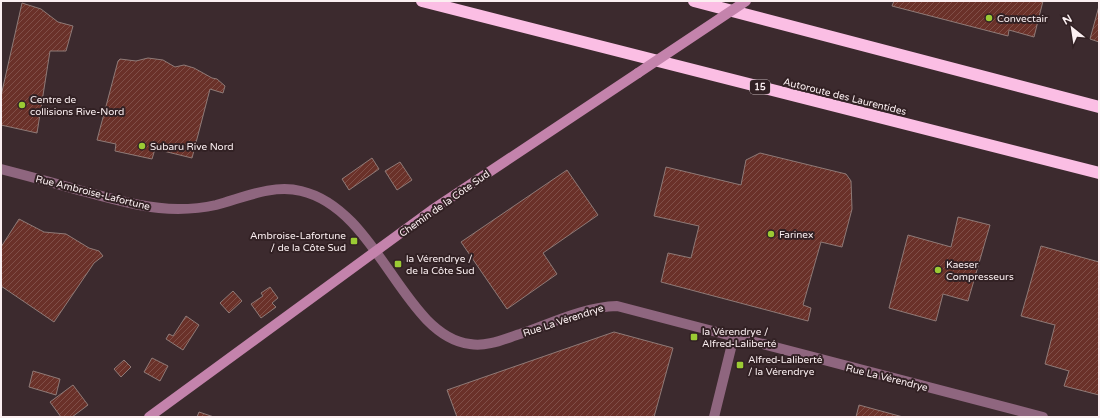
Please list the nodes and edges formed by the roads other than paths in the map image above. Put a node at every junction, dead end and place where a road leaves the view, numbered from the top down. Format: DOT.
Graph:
graph roads {
  1 [pos="422,1"];
  2 [pos="694,1"];
  3 [pos="746,1"];
  4 [pos="1099,107"];
  5 [pos="1,169"];
  6 [pos="1099,173"];
  7 [pos="376,251"];
  8 [pos="734,336"];
  9 [pos="149,417"];
  10 [pos="714,417"];
  11 [pos="1043,417"];
  1 -- 6 [label="highway, Autoroute des Laurentides / 15"];
  2 -- 4 [label="highway"];
  3 -- 7 [label="street, Chemin de la Côte Sud, bridge"];
  5 -- 7 [label="street, Rue Ambroise-Lafortune"];
  7 -- 8 [label="street, Rue La Vérendrye"];
  7 -- 9 [label="street, Chemin de la Côte Sud"];
  8 -- 10 [label="street"];
  8 -- 11 [label="street, Rue La Vérendrye"];
}
